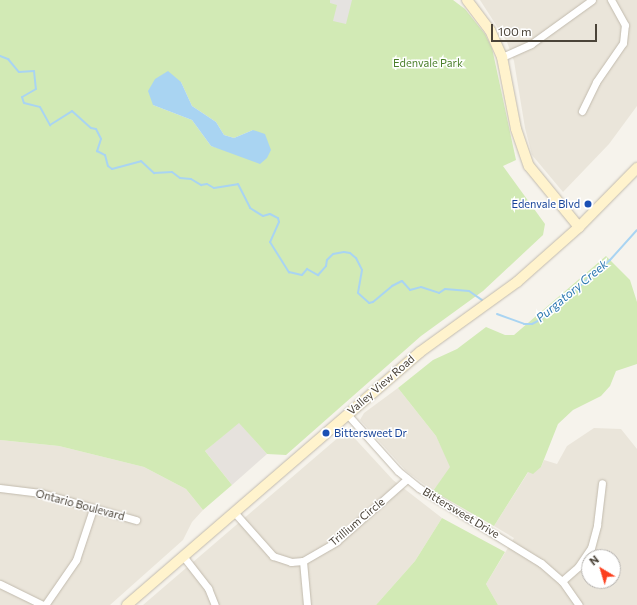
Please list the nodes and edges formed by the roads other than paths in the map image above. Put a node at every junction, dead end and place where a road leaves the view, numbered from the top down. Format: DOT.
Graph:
graph roads {
  1 [pos="467,0"];
  2 [pos="592,0"];
  3 [pos="611,0"];
  4 [pos="502,57"];
  5 [pos="582,111"];
  6 [pos="637,168"];
  7 [pos="579,227"];
  8 [pos="347,414"];
  9 [pos="407,479"];
  10 [pos="602,483"];
  11 [pos="0,488"];
  12 [pos="93,509"];
  13 [pos="234,512"];
  14 [pos="136,520"];
  15 [pos="183,556"];
  16 [pos="303,561"];
  17 [pos="562,581"];
  18 [pos="0,584"];
  19 [pos="44,605"];
  20 [pos="127,605"];
  21 [pos="215,605"];
  22 [pos="307,605"];
  23 [pos="579,605"];
  1 -- 4 [label="main road"];
  2 -- 4 [label="street"];
  3 -- 5 [label="street"];
  4 -- 7 [label="main road"];
  6 -- 7 [label="main road, Valley View Road"];
  7 -- 8 [label="main road, Valley View Road"];
  8 -- 9 [label="street, Bittersweet Drive"];
  8 -- 13 [label="main road, Valley View Road"];
  9 -- 16 [label="street, Trillium Circle"];
  9 -- 17 [label="street, Bittersweet Drive"];
  10 -- 17 [label="street"];
  11 -- 12 [label="street, Ontario Boulevard"];
  12 -- 14 [label="street, Ontario Boulevard"];
  12 -- 19 [label="street"];
  13 -- 15 [label="main road, Valley View Road"];
  13 -- 16 [label="street"];
  15 -- 20 [label="main road, Valley View Road"];
  15 -- 21 [label="street"];
  16 -- 22 [label="street"];
  17 -- 23 [label="street, Bittersweet Drive"];
  18 -- 19 [label="street"];
}
